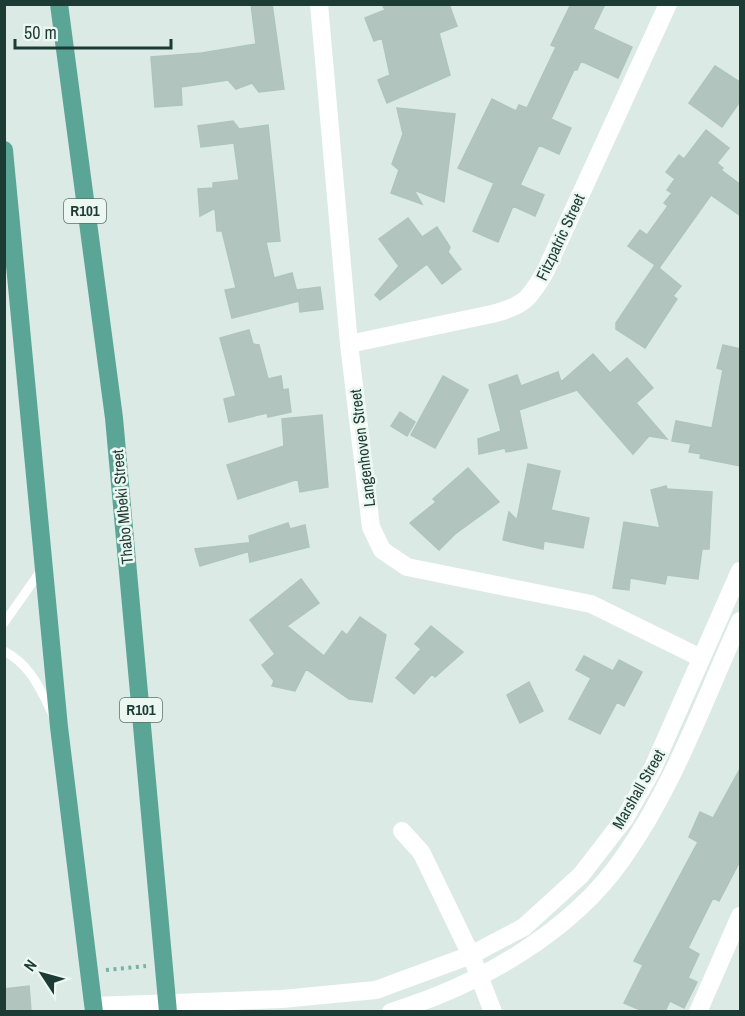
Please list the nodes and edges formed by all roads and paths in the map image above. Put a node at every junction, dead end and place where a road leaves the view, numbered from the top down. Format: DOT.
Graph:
graph roads {
  1 [pos="58,4"];
  2 [pos="319,4"];
  3 [pos="668,4"];
  4 [pos="4,150"];
  5 [pos="349,344"];
  6 [pos="44,566"];
  7 [pos="741,572"];
  8 [pos="741,621"];
  9 [pos="4,623"];
  10 [pos="4,651"];
  11 [pos="701,658"];
  12 [pos="59,728"];
  13 [pos="402,831"];
  14 [pos="741,916"];
  15 [pos="736,938"];
  16 [pos="471,955"];
  17 [pos="165,964"];
  18 [pos="88,972"];
  19 [pos="479,979"];
  20 [pos="168,1007"];
  21 [pos="93,1009"];
  22 [pos="391,1011"];
  23 [pos="493,1011"];
  24 [pos="698,1011"];
  1 -- 17 [label="main road, Thabo Mbeki Street / R101"];
  2 -- 5 [label="street, Langenhoven Street"];
  3 -- 5 [label="street, Fitzpatric Street"];
  4 -- 6 [label="main road"];
  5 -- 11 [label="street, Langenhoven Street"];
  6 -- 9 [label="lane"];
  6 -- 12 [label="main road"];
  7 -- 11 [label="street, Marshall Street"];
  8 -- 19 [label="street, Marshall Street"];
  10 -- 12 [label="lane"];
  11 -- 16 [label="street, Marshall Street"];
  12 -- 18 [label="main road"];
  13 -- 16 [label="street"];
  14 -- 15 [label="street"];
  15 -- 24 [label="street"];
  16 -- 19 [label="street"];
  16 -- 20 [label="street, Marshall Street"];
  17 -- 18 [label="path"];
  17 -- 20 [label="main road, Thabo Mbeki Street / R101"];
  18 -- 21 [label="main road"];
  19 -- 22 [label="street, Marshall Street"];
  19 -- 23 [label="street"];
  20 -- 21 [label="street, Marshall Street"];
}
